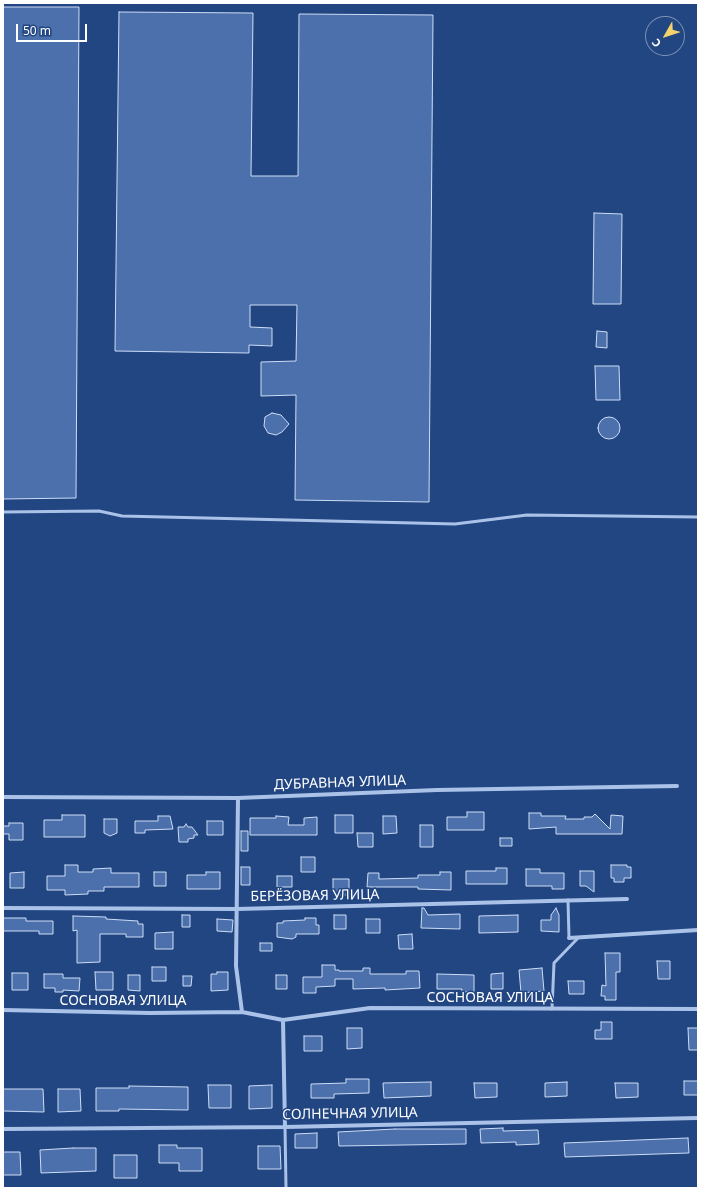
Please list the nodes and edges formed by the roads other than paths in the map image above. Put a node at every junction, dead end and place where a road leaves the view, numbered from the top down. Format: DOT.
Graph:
graph roads {
  1 [pos="3,512"];
  2 [pos="698,516"];
  3 [pos="678,786"];
  4 [pos="3,797"];
  5 [pos="238,798"];
  6 [pos="627,899"];
  7 [pos="568,900"];
  8 [pos="3,908"];
  9 [pos="237,909"];
  10 [pos="698,930"];
  11 [pos="578,937"];
  12 [pos="569,938"];
  13 [pos="552,1009"];
  14 [pos="698,1009"];
  15 [pos="3,1010"];
  16 [pos="242,1012"];
  17 [pos="283,1020"];
  18 [pos="698,1118"];
  19 [pos="285,1126"];
  20 [pos="3,1129"];
  21 [pos="286,1188"];
  1 -- 2 [label="lane"];
  3 -- 5 [label="street, ДУБРАВНАЯ УЛИЦА"];
  4 -- 5 [label="street, ДУБРАВНАЯ УЛИЦА"];
  5 -- 9 [label="street"];
  6 -- 7 [label="street, БЕРЁЗОВАЯ УЛИЦА"];
  7 -- 9 [label="street, БЕРЁЗОВАЯ УЛИЦА"];
  7 -- 12 [label="lane"];
  8 -- 9 [label="street, БЕРЁЗОВАЯ УЛИЦА"];
  9 -- 16 [label="street"];
  10 -- 11 [label="street"];
  11 -- 12 [label="street"];
  11 -- 13 [label="lane"];
  13 -- 14 [label="street, СОСНОВАЯ УЛИЦА"];
  13 -- 17 [label="street, СОСНОВАЯ УЛИЦА"];
  15 -- 16 [label="street, СОСНОВАЯ УЛИЦА"];
  16 -- 17 [label="street, СОСНОВАЯ УЛИЦА"];
  17 -- 19 [label="street"];
  18 -- 19 [label="street, СОЛНЕЧНАЯ УЛИЦА"];
  19 -- 20 [label="street, СОЛНЕЧНАЯ УЛИЦА"];
  19 -- 21 [label="lane"];
}
